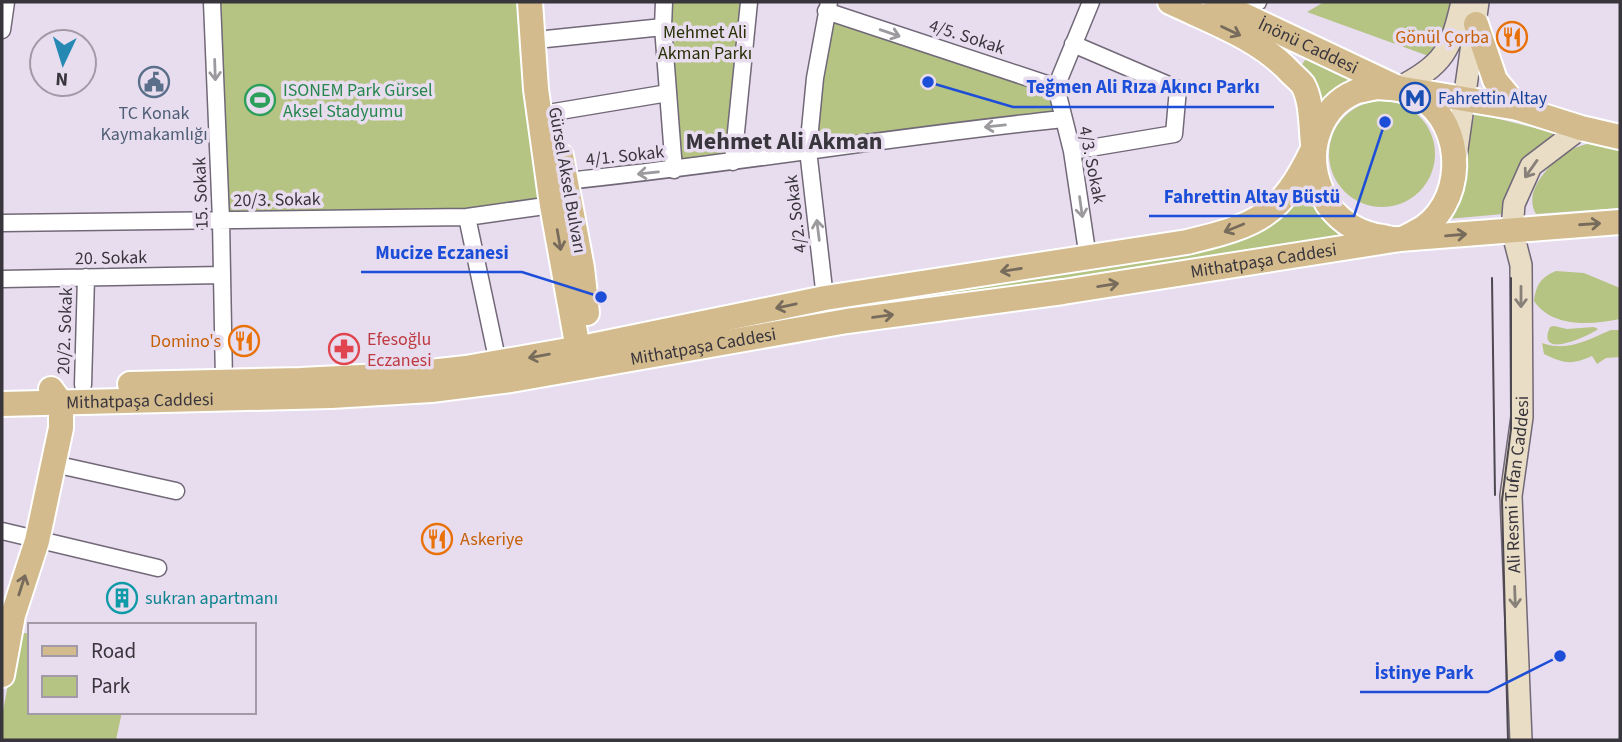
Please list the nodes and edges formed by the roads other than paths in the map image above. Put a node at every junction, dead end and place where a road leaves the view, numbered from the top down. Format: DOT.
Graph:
graph roads {
  1 [pos="6,2"];
  2 [pos="212,2"];
  3 [pos="530,2"];
  4 [pos="544,2"];
  5 [pos="664,2"];
  6 [pos="749,2"];
  7 [pos="1091,2"];
  8 [pos="1170,2"];
  9 [pos="1216,2"];
  10 [pos="1462,2"];
  11 [pos="827,6"];
  12 [pos="1249,7"];
  13 [pos="1477,13"];
  14 [pos="663,27"];
  15 [pos="2,30"];
  16 [pos="546,39"];
  17 [pos="1073,44"];
  18 [pos="1056,87"];
  19 [pos="1398,88"];
  20 [pos="668,93"];
  21 [pos="1464,98"];
  22 [pos="1518,108"];
  23 [pos="554,112"];
  24 [pos="1063,119"];
  25 [pos="1581,128"];
  26 [pos="1620,137"];
  27 [pos="1313,149"];
  28 [pos="807,150"];
  29 [pos="1072,151"];
  30 [pos="733,162"];
  31 [pos="1455,164"];
  32 [pos="674,170"];
  33 [pos="566,181"];
  34 [pos="552,205"];
  35 [pos="467,217"];
  36 [pos="221,220"];
  37 [pos="1620,222"];
  38 [pos="2,223"];
  39 [pos="1512,230"];
  40 [pos="1400,239"];
  41 [pos="1088,258"];
  42 [pos="222,275"];
  43 [pos="86,277"];
  44 [pos="2,279"];
  45 [pos="825,298"];
  46 [pos="586,354"];
  47 [pos="498,363"];
  48 [pos="224,382"];
  49 [pos="83,385"];
  50 [pos="2,387"];
  51 [pos="55,394"];
  52 [pos="2,404"];
  53 [pos="54,464"];
  54 [pos="176,491"];
  55 [pos="2,531"];
  56 [pos="37,541"];
  57 [pos="159,568"];
  58 [pos="5,639"];
  59 [pos="2,675"];
  60 [pos="1521,740"];
  1 -- 15 [label="street"];
  2 -- 36 [label="street, 15. Sokak, one-way"];
  3 -- 34 [label="main road, Gürsel Aksel Bulvarı"];
  4 -- 16 [label="main road, Gürsel Aksel Bulvarı"];
  5 -- 14 [label="street"];
  6 -- 30 [label="street"];
  7 -- 17 [label="street"];
  8 -- 27 [label="main road, İnönü Caddesi, one-way"];
  9 -- 12 [label="main road, İnönü Caddesi"];
  10 -- 19 [label="main road"];
  11 -- 18 [label="street, 4/5. Sokak, one-way"];
  11 -- 28 [label="street, 4/2. Sokak"];
  12 -- 19 [label="main road, İnönü Caddesi"];
  13 -- 21 [label="main road"];
  13 -- 22 [label="main road"];
  14 -- 16 [label="street"];
  14 -- 20 [label="street"];
  16 -- 23 [label="main road, Gürsel Aksel Bulvarı"];
  17 -- 18 [label="street"];
  17 -- 29 [label="street"];
  18 -- 24 [label="street, 4/3. Sokak"];
  19 -- 21 [label="main road"];
  19 -- 27 [label="main road"];
  19 -- 31 [label="main road"];
  20 -- 23 [label="street"];
  20 -- 32 [label="street"];
  21 -- 22 [label="main road"];
  21 -- 31 [label="main road"];
  22 -- 25 [label="main road"];
  23 -- 33 [label="main road, Gürsel Aksel Bulvarı"];
  24 -- 28 [label="street, 4/1. Sokak, one-way"];
  24 -- 29 [label="street, 4/3. Sokak"];
  25 -- 26 [label="main road"];
  25 -- 39 [label="main road, one-way"];
  27 -- 40 [label="main road"];
  27 -- 41 [label="main road, Mithatpaşa Caddesi, one-way"];
  28 -- 30 [label="street, 4/1. Sokak"];
  45 -- 28 [label="street, 4/2. Sokak, one-way"];
  29 -- 41 [label="street, 4/3. Sokak, one-way"];
  30 -- 32 [label="street, 4/1. Sokak"];
  31 -- 40 [label="main road"];
  32 -- 33 [label="street, 4/1. Sokak, one-way"];
  33 -- 34 [label="main road"];
  33 -- 46 [label="main road, Gürsel Aksel Bulvarı"];
  34 -- 35 [label="street, 20/3. Sokak"];
  34 -- 46 [label="main road, Gürsel Aksel Bulvarı, one-way"];
  35 -- 36 [label="street, 20/3. Sokak"];
  35 -- 47 [label="street"];
  36 -- 38 [label="street, 20/3. Sokak"];
  36 -- 42 [label="street, 15. Sokak"];
  39 -- 37 [label="main road, one-way"];
  40 -- 39 [label="main road, one-way"];
  39 -- 60 [label="main road, Ali Resmi Tufan Caddesi, one-way"];
  46 -- 40 [label="main road, Mithatpaşa Caddesi, one-way"];
  41 -- 45 [label="main road, Mithatpaşa Caddesi, one-way"];
  42 -- 43 [label="street, 20. Sokak"];
  42 -- 48 [label="street, 15. Sokak"];
  43 -- 44 [label="street, 20. Sokak"];
  43 -- 49 [label="street, 20/2. Sokak"];
  45 -- 46 [label="main road, Mithatpaşa Caddesi, one-way"];
  46 -- 47 [label="main road, Mithatpaşa Caddesi, one-way"];
  46 -- 51 [label="main road, Mithatpaşa Caddesi"];
  47 -- 48 [label="main road, Mithatpaşa Caddesi"];
  48 -- 49 [label="main road, Mithatpaşa Caddesi"];
  49 -- 51 [label="main road, Mithatpaşa Caddesi"];
  50 -- 51 [label="main road, Mithatpaşa Caddesi"];
  51 -- 52 [label="main road, Mithatpaşa Caddesi"];
  51 -- 53 [label="main road"];
  53 -- 54 [label="street"];
  53 -- 56 [label="main road"];
  55 -- 56 [label="street"];
  56 -- 57 [label="street"];
  58 -- 56 [label="main road, one-way"];
  58 -- 59 [label="main road"];
}
